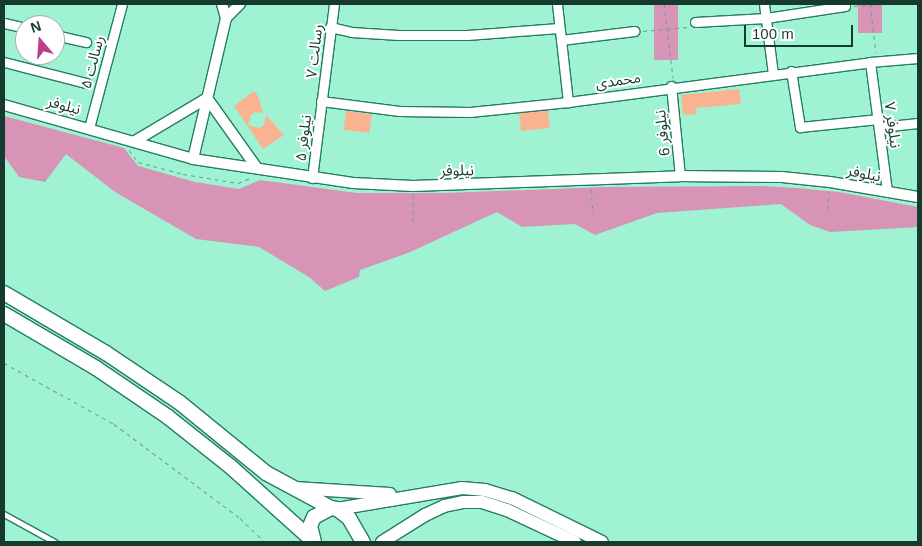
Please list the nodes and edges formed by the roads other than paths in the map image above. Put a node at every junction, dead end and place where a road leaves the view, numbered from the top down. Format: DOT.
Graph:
graph roads {
  1 [pos="122,4"];
  2 [pos="222,4"];
  3 [pos="240,4"];
  4 [pos="334,4"];
  5 [pos="557,4"];
  6 [pos="764,4"];
  7 [pos="845,6"];
  8 [pos="226,18"];
  9 [pos="766,18"];
  10 [pos="695,22"];
  11 [pos="330,27"];
  12 [pos="559,28"];
  13 [pos="634,31"];
  14 [pos="65,37"];
  15 [pos="561,40"];
  16 [pos="86,42"];
  17 [pos="918,58"];
  18 [pos="4,62"];
  19 [pos="873,62"];
  20 [pos="791,72"];
  21 [pos="773,74"];
  22 [pos="86,83"];
  23 [pos="672,86"];
  24 [pos="207,98"];
  25 [pos="321,101"];
  26 [pos="568,102"];
  27 [pos="4,105"];
  28 [pos="879,123"];
  29 [pos="918,123"];
  30 [pos="89,128"];
  31 [pos="135,141"];
  32 [pos="193,159"];
  33 [pos="257,168"];
  34 [pos="680,176"];
  35 [pos="312,178"];
  36 [pos="887,192"];
  37 [pos="918,197"];
  38 [pos="4,293"];
  39 [pos="4,314"];
  40 [pos="295,488"];
  41 [pos="430,493"];
  42 [pos="334,509"];
  43 [pos="4,514"];
  44 [pos="313,541"];
  45 [pos="55,542"];
  46 [pos="363,542"];
  47 [pos="382,542"];
  48 [pos="575,542"];
  49 [pos="602,542"];
  1 -- 30 [label="street, رسالت ۵"];
  2 -- 8 [label="street"];
  3 -- 8 [label="street"];
  4 -- 11 [label="street, رسالت ۷"];
  5 -- 12 [label="street"];
  6 -- 9 [label="street"];
  7 -- 9 [label="street"];
  8 -- 24 [label="street"];
  9 -- 10 [label="street"];
  9 -- 21 [label="street"];
  11 -- 12 [label="street"];
  11 -- 25 [label="street, رسالت ۷"];
  12 -- 15 [label="street"];
  13 -- 15 [label="street"];
  14 -- 16 [label="street"];
  15 -- 26 [label="street"];
  17 -- 19 [label="street, محمدی"];
  18 -- 22 [label="street"];
  19 -- 20 [label="street, محمدی"];
  19 -- 28 [label="street, نیلوفر ۷"];
  20 -- 21 [label="street, محمدی"];
  20 -- 28 [label="street"];
  21 -- 23 [label="street, محمدی"];
  23 -- 26 [label="street, محمدی"];
  23 -- 34 [label="street, نیلوفر 6"];
  24 -- 31 [label="street"];
  24 -- 32 [label="street"];
  24 -- 33 [label="street"];
  25 -- 26 [label="street, محمدی"];
  25 -- 35 [label="street, نیلوفر ۵"];
  27 -- 30 [label="street, نیلوفر"];
  28 -- 29 [label="street"];
  28 -- 36 [label="street, نیلوفر ۷"];
  30 -- 31 [label="street, نیلوفر"];
  31 -- 32 [label="street, نیلوفر"];
  32 -- 33 [label="street, نیلوفر"];
  33 -- 35 [label="street, نیلوفر"];
  34 -- 35 [label="street, نیلوفر"];
  34 -- 36 [label="street, نیلوفر"];
  36 -- 37 [label="street, نیلوفر"];
  38 -- 40 [label="highway"];
  39 -- 44 [label="highway"];
  40 -- 41 [label="main road"];
  40 -- 42 [label="highway"];
  41 -- 42 [label="main road"];
  41 -- 49 [label="main road"];
  42 -- 44 [label="highway"];
  42 -- 46 [label="highway"];
  43 -- 45 [label="lane"];
  47 -- 48 [label="main road"];
}
